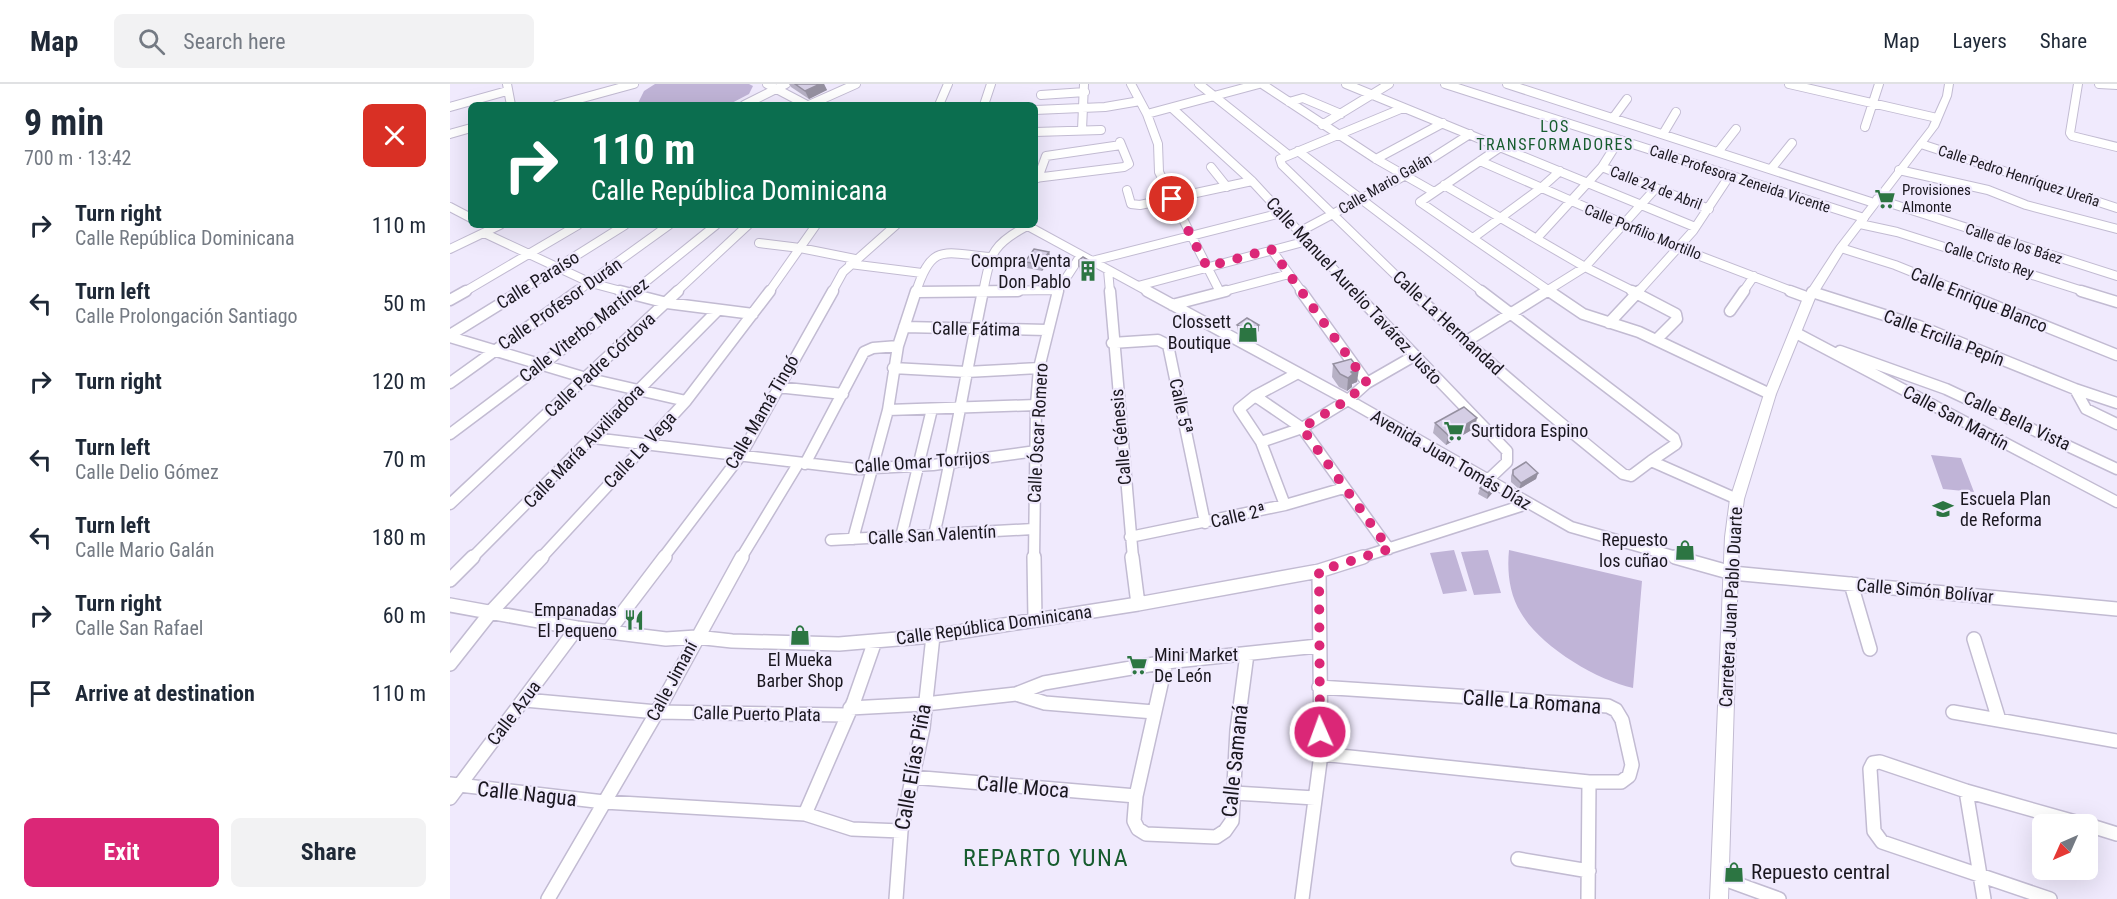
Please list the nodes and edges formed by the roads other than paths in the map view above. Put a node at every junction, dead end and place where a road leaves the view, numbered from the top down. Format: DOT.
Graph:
graph roads {
  1 [pos="634,84"];
  2 [pos="767,84"];
  3 [pos="786,84"];
  4 [pos="856,84"];
  5 [pos="948,84"];
  6 [pos="992,84"];
  7 [pos="1041,84"];
  8 [pos="1131,84"];
  9 [pos="1199,84"];
  10 [pos="1260,84"];
  11 [pos="1346,84"];
  12 [pos="1389,84"];
  13 [pos="1445,84"];
  14 [pos="1507,84"];
  15 [pos="1789,84"];
  16 [pos="1880,84"];
  17 [pos="1949,84"];
  18 [pos="2078,84"];
  19 [pos="2099,84"];
  20 [pos="2115,86"];
  21 [pos="507,87"];
  22 [pos="1085,88"];
  23 [pos="776,89"];
  24 [pos="1041,95"];
  25 [pos="1372,95"];
  26 [pos="1215,96"];
  27 [pos="1628,99"];
  28 [pos="1140,101"];
  29 [pos="510,102"];
  30 [pos="568,102"];
  31 [pos="750,102"];
  32 [pos="802,102"];
  33 [pos="815,102"];
  34 [pos="940,102"];
  35 [pos="985,102"];
  36 [pos="1289,102"];
  37 [pos="1038,104"];
  38 [pos="1874,104"];
  39 [pos="450,107"];
  40 [pos="1172,108"];
  41 [pos="1403,108"];
  42 [pos="1083,109"];
  43 [pos="1038,110"];
  44 [pos="1676,112"];
  45 [pos="1147,114"];
  46 [pos="1341,114"];
  47 [pos="1614,118"];
  48 [pos="1937,118"];
  49 [pos="1443,123"];
  50 [pos="1322,125"];
  51 [pos="1865,128"];
  52 [pos="468,129"];
  53 [pos="1736,129"];
  54 [pos="1082,130"];
  55 [pos="1101,130"];
  56 [pos="1038,132"];
  57 [pos="450,134"];
  58 [pos="1470,134"];
  59 [pos="1663,134"];
  60 [pos="1340,136"];
  61 [pos="1619,140"];
  62 [pos="1792,142"];
  63 [pos="1921,144"];
  64 [pos="1502,146"];
  65 [pos="2117,147"];
  66 [pos="1299,151"];
  67 [pos="1718,152"];
  68 [pos="1284,157"];
  69 [pos="1376,159"];
  70 [pos="1480,161"];
  71 [pos="1211,167"];
  72 [pos="1602,167"];
  73 [pos="1768,168"];
  74 [pos="1899,170"];
  75 [pos="1560,171"];
  76 [pos="1730,175"];
  77 [pos="1038,176"];
  78 [pos="1404,176"];
  79 [pos="1038,178"];
  80 [pos="1252,181"];
  81 [pos="1589,182"];
  82 [pos="1754,183"];
  83 [pos="1444,185"];
  84 [pos="1227,187"];
  85 [pos="1541,188"];
  86 [pos="1656,188"];
  87 [pos="1127,190"];
  88 [pos="1434,192"];
  89 [pos="1172,199"];
  90 [pos="1359,200"];
  91 [pos="1875,201"];
  92 [pos="1572,202"];
  93 [pos="1640,203"];
  94 [pos="450,207"];
  95 [pos="1709,208"];
  96 [pos="2117,208"];
  97 [pos="1281,213"];
  98 [pos="1334,213"];
  99 [pos="468,216"];
  100 [pos="1500,217"];
  101 [pos="1862,221"];
  102 [pos="1625,225"];
  103 [pos="1695,227"];
  104 [pos="491,228"];
  105 [pos="573,228"];
  106 [pos="620,228"];
  107 [pos="665,228"];
  108 [pos="713,228"];
  109 [pos="745,228"];
  110 [pos="814,228"];
  111 [pos="893,228"];
  112 [pos="1022,228"];
  113 [pos="1032,228"];
  114 [pos="2117,229"];
  115 [pos="1299,232"];
  116 [pos="1190,235"];
  117 [pos="1473,238"];
  118 [pos="1537,238"];
  119 [pos="1307,241"];
  120 [pos="759,243"];
  121 [pos="800,248"];
  122 [pos="1679,248"];
  123 [pos="1841,248"];
  124 [pos="450,249"];
  125 [pos="1271,249"];
  126 [pos="527,255"];
  127 [pos="1081,255"];
  128 [pos="990,257"];
  129 [pos="1092,261"];
  130 [pos="853,262"];
  131 [pos="1207,267"];
  132 [pos="1585,267"];
  133 [pos="558,268"];
  134 [pos="1108,270"];
  135 [pos="922,273"];
  136 [pos="1289,274"];
  137 [pos="1754,276"];
  138 [pos="2117,276"];
  139 [pos="591,283"];
  140 [pos="1138,286"];
  141 [pos="1058,290"];
  142 [pos="1547,290"];
  143 [pos="917,292"];
  144 [pos="983,292"];
  145 [pos="1220,292"];
  146 [pos="1635,292"];
  147 [pos="629,295"];
  148 [pos="1810,295"];
  149 [pos="450,300"];
  150 [pos="667,303"];
  151 [pos="2117,303"];
  152 [pos="1172,305"];
  153 [pos="717,311"];
  154 [pos="1730,311"];
  155 [pos="753,314"];
  156 [pos="1510,315"];
  157 [pos="1609,323"];
  158 [pos="904,327"];
  159 [pos="973,330"];
  160 [pos="1047,330"];
  161 [pos="1796,333"];
  162 [pos="450,336"];
  163 [pos="1656,340"];
  164 [pos="1465,342"];
  165 [pos="1112,343"];
  166 [pos="1814,343"];
  167 [pos="898,346"];
  168 [pos="495,351"];
  169 [pos="2117,355"];
  170 [pos="1414,356"];
  171 [pos="542,364"];
  172 [pos="892,368"];
  173 [pos="1040,368"];
  174 [pos="966,372"];
  175 [pos="1298,373"];
  176 [pos="586,378"];
  177 [pos="450,383"];
  178 [pos="1367,383"];
  179 [pos="777,387"];
  180 [pos="2075,389"];
  181 [pos="637,390"];
  182 [pos="843,394"];
  183 [pos="1770,394"];
  184 [pos="1255,396"];
  185 [pos="1347,400"];
  186 [pos="686,401"];
  187 [pos="2117,403"];
  188 [pos="1036,405"];
  189 [pos="959,408"];
  190 [pos="933,409"];
  191 [pos="888,410"];
  192 [pos="2117,424"];
  193 [pos="1302,428"];
  194 [pos="450,434"];
  195 [pos="593,438"];
  196 [pos="1261,442"];
  197 [pos="644,446"];
  198 [pos="1036,451"];
  199 [pos="741,455"];
  200 [pos="1651,461"];
  201 [pos="802,464"];
  202 [pos="951,464"];
  203 [pos="919,465"];
  204 [pos="872,469"];
  205 [pos="2117,469"];
  206 [pos="1489,479"];
  207 [pos="1344,488"];
  208 [pos="1737,499"];
  209 [pos="2117,502"];
  210 [pos="450,504"];
  211 [pos="1527,504"];
  212 [pos="1285,505"];
  213 [pos="1205,524"];
  214 [pos="1033,529"];
  215 [pos="934,535"];
  216 [pos="901,537"];
  217 [pos="1130,537"];
  218 [pos="853,539"];
  219 [pos="831,540"];
  220 [pos="1389,549"];
  221 [pos="1319,571"];
  222 [pos="1732,573"];
  223 [pos="450,580"];
  224 [pos="1851,584"];
  225 [pos="1138,604"];
  226 [pos="450,605"];
  227 [pos="2117,609"];
  228 [pos="491,612"];
  229 [pos="1035,620"];
  230 [pos="577,628"];
  231 [pos="608,632"];
  232 [pos="933,636"];
  233 [pos="696,637"];
  234 [pos="1974,639"];
  235 [pos="875,641"];
  236 [pos="1318,646"];
  237 [pos="1870,649"];
  238 [pos="1247,654"];
  239 [pos="1166,662"];
  240 [pos="450,664"];
  241 [pos="1319,687"];
  242 [pos="1016,694"];
  243 [pos="525,700"];
  244 [pos="925,704"];
  245 [pos="657,712"];
  246 [pos="848,712"];
  247 [pos="1155,712"];
  248 [pos="1953,712"];
  249 [pos="1999,720"];
  250 [pos="2117,741"];
  251 [pos="1320,754"];
  252 [pos="911,777"];
  253 [pos="1589,782"];
  254 [pos="455,785"];
  255 [pos="1966,791"];
  256 [pos="1234,793"];
  257 [pos="1136,796"];
  258 [pos="450,798"];
  259 [pos="1315,798"];
  260 [pos="604,802"];
  261 [pos="805,814"];
  262 [pos="2048,814"];
  263 [pos="2098,828"];
  264 [pos="901,831"];
  265 [pos="2117,834"];
  266 [pos="1518,859"];
  267 [pos="1589,871"];
  268 [pos="1981,875"];
  269 [pos="1721,878"];
  270 [pos="548,899"];
  271 [pos="896,899"];
  272 [pos="1302,899"];
  273 [pos="1588,899"];
  274 [pos="1719,899"];
  275 [pos="1779,899"];
  276 [pos="1984,899"];
  277 [pos="2050,899"];
  1 -- 30 [label="street"];
  2 -- 23 [label="street"];
  3 -- 23 [label="street"];
  4 -- 33 [label="street"];
  5 -- 34 [label="street"];
  6 -- 35 [label="street"];
  7 -- 24 [label="street"];
  8 -- 28 [label="street"];
  9 -- 26 [label="street, Calle La Hermandad"];
  10 -- 26 [label="street"];
  10 -- 36 [label="street"];
  11 -- 25 [label="street"];
  12 -- 25 [label="street"];
  13 -- 61 [label="street, Calle Profesora Zeneida Vicente"];
  14 -- 47 [label="street, Calle de los Báez"];
  15 -- 38 [label="street"];
  16 -- 38 [label="street"];
  17 -- 48 [label="main road, Carretera Juan Pablo Duarte"];
  18 -- 65 [label="street"];
  19 -- 20 [label="street"];
  21 -- 29 [label="street"];
  21 -- 39 [label="street"];
  22 -- 24 [label="street"];
  22 -- 42 [label="street"];
  23 -- 31 [label="street"];
  23 -- 32 [label="street"];
  24 -- 37 [label="street"];
  25 -- 41 [label="street"];
  25 -- 46 [label="street"];
  26 -- 40 [label="street"];
  26 -- 68 [label="street, Calle La Hermandad"];
  27 -- 47 [label="street"];
  28 -- 42 [label="street"];
  28 -- 45 [label="street"];
  36 -- 46 [label="street"];
  36 -- 50 [label="street"];
  38 -- 48 [label="street"];
  38 -- 51 [label="street"];
  40 -- 45 [label="street"];
  40 -- 80 [label="street, Calle Manuel Aurelio Tavárez Justo"];
  41 -- 49 [label="street"];
  41 -- 60 [label="street"];
  42 -- 43 [label="street"];
  42 -- 54 [label="street"];
  44 -- 59 [label="street"];
  45 -- 89 [label="street"];
  46 -- 50 [label="street"];
  47 -- 59 [label="street, Calle de los Báez"];
  48 -- 63 [label="main road, Carretera Juan Pablo Duarte"];
  49 -- 58 [label="street"];
  49 -- 69 [label="street"];
  50 -- 60 [label="street"];
  52 -- 57 [label="street"];
  53 -- 67 [label="street"];
  54 -- 55 [label="street"];
  54 -- 56 [label="street"];
  58 -- 64 [label="street"];
  58 -- 78 [label="street, Calle Mario Galán"];
  59 -- 67 [label="street, Calle de los Báez"];
  60 -- 66 [label="street"];
  60 -- 69 [label="street"];
  61 -- 72 [label="street"];
  61 -- 76 [label="street, Calle Profesora Zeneida Vicente"];
  62 -- 73 [label="street"];
  63 -- 74 [label="main road, Carretera Juan Pablo Duarte"];
  63 -- 96 [label="street, Calle Pedro Henríquez Ureña"];
  64 -- 70 [label="street"];
  64 -- 75 [label="street"];
  66 -- 68 [label="street"];
  66 -- 90 [label="street"];
  67 -- 73 [label="street, Calle de los Báez"];
  68 -- 98 [label="street, Calle La Hermandad"];
  69 -- 78 [label="street"];
  70 -- 83 [label="street"];
  70 -- 85 [label="street, Calle Porfilio Mortillo"];
  71 -- 84 [label="street"];
  72 -- 81 [label="street"];
  72 -- 86 [label="street, Calle 24 de Abril"];
  73 -- 82 [label="street"];
  73 -- 91 [label="street, Calle de los Báez"];
  74 -- 91 [label="main road, Carretera Juan Pablo Duarte"];
  74 -- 114 [label="street"];
  75 -- 81 [label="street"];
  75 -- 85 [label="street"];
  76 -- 82 [label="street, Calle Profesora Zeneida Vicente"];
  76 -- 95 [label="street"];
  77 -- 79 [label="street"];
  78 -- 88 [label="street"];
  78 -- 90 [label="street, Calle Mario Galán"];
  80 -- 84 [label="street"];
  80 -- 97 [label="street, Calle Manuel Aurelio Tavárez Justo"];
  81 -- 92 [label="street"];
  81 -- 93 [label="street"];
  82 -- 101 [label="street, Calle Profesora Zeneida Vicente"];
  83 -- 88 [label="street"];
  83 -- 100 [label="street"];
  84 -- 89 [label="street"];
  85 -- 92 [label="street, Calle Porfilio Mortillo"];
  85 -- 100 [label="street"];
  86 -- 93 [label="street"];
  86 -- 95 [label="street, Calle 24 de Abril"];
  87 -- 89 [label="street"];
  88 -- 117 [label="street"];
  89 -- 116 [label="street"];
  90 -- 98 [label="street, Calle Mario Galán"];
  90 -- 156 [label="street"];
  91 -- 101 [label="main road, Carretera Juan Pablo Duarte"];
  91 -- 138 [label="street, Calle de los Báez"];
  92 -- 102 [label="street, Calle Porfilio Mortillo"];
  92 -- 118 [label="street"];
  93 -- 102 [label="street"];
  93 -- 103 [label="street"];
  94 -- 99 [label="street"];
  95 -- 103 [label="street"];
  97 -- 115 [label="street, Calle Manuel Aurelio Tavárez Justo"];
  97 -- 116 [label="street"];
  98 -- 115 [label="street, Calle Mario Galán"];
  98 -- 164 [label="street, Calle La Hermandad"];
  100 -- 117 [label="street"];
  100 -- 118 [label="street"];
  101 -- 123 [label="main road, Carretera Juan Pablo Duarte"];
  101 -- 151 [label="street, Calle Cristo Rey"];
  102 -- 122 [label="street, Calle Porfilio Mortillo"];
  102 -- 132 [label="street"];
  103 -- 122 [label="street"];
  104 -- 124 [label="street"];
  104 -- 126 [label="street"];
  105 -- 126 [label="street"];
  106 -- 133 [label="street, Calle Paraíso"];
  107 -- 139 [label="street, Calle Profesor Durán"];
  108 -- 147 [label="street, Calle Viterbo Martínez"];
  109 -- 150 [label="street, Calle Padre Córdova"];
  110 -- 121 [label="street, Calle La Vega"];
  111 -- 130 [label="street, Calle Mamá Tingó"];
  112 -- 128 [label="street"];
  113 -- 127 [label="street, Avenida Juan Tomás Díaz"];
  115 -- 119 [label="street, Calle Manuel Aurelio Tavárez Justo"];
  116 -- 129 [label="street"];
  116 -- 131 [label="street"];
  117 -- 142 [label="street"];
  118 -- 132 [label="street"];
  119 -- 125 [label="street"];
  119 -- 170 [label="street, Calle Manuel Aurelio Tavárez Justo"];
  120 -- 121 [label="street"];
  121 -- 130 [label="street"];
  121 -- 155 [label="street, Calle La Vega"];
  122 -- 137 [label="street, Calle Porfilio Mortillo"];
  122 -- 146 [label="street"];
  123 -- 148 [label="main road, Carretera Juan Pablo Duarte"];
  123 -- 169 [label="street, Calle Enrique Blanco"];
  125 -- 131 [label="street"];
  125 -- 136 [label="street"];
  126 -- 133 [label="street"];
  126 -- 149 [label="street"];
  127 -- 129 [label="street, Avenida Juan Tomás Díaz"];
  127 -- 141 [label="street, Calle Óscar Romero"];
  128 -- 135 [label="street"];
  128 -- 144 [label="street"];
  129 -- 134 [label="street, Avenida Juan Tomás Díaz"];
  130 -- 135 [label="street"];
  130 -- 179 [label="street, Calle Mamá Tingó"];
  131 -- 140 [label="street"];
  131 -- 145 [label="street"];
  132 -- 142 [label="street"];
  132 -- 146 [label="street"];
  133 -- 139 [label="street"];
  133 -- 162 [label="street, Calle Paraíso"];
  134 -- 140 [label="street, Avenida Juan Tomás Díaz"];
  134 -- 165 [label="street, Calle Génesis"];
  135 -- 143 [label="street"];
  136 -- 145 [label="street"];
  136 -- 178 [label="street"];
  137 -- 148 [label="street, Calle Porfilio Mortillo"];
  137 -- 154 [label="street"];
  139 -- 147 [label="street"];
  139 -- 168 [label="street, Calle Profesor Durán"];
  140 -- 152 [label="street, Avenida Juan Tomás Díaz"];
  141 -- 144 [label="street"];
  141 -- 160 [label="street, Calle Óscar Romero"];
  142 -- 156 [label="street"];
  142 -- 157 [label="street"];
  143 -- 144 [label="street"];
  143 -- 158 [label="street"];
  144 -- 159 [label="street"];
  145 -- 152 [label="street"];
  146 -- 157 [label="street"];
  146 -- 163 [label="street"];
  147 -- 150 [label="street"];
  147 -- 171 [label="street, Calle Viterbo Martínez"];
  148 -- 161 [label="main road, Carretera Juan Pablo Duarte"];
  148 -- 180 [label="street, Calle Ercilia Pepín"];
  150 -- 153 [label="street"];
  150 -- 176 [label="street, Calle Padre Córdova"];
  152 -- 175 [label="street, Avenida Juan Tomás Díaz"];
  153 -- 155 [label="street"];
  153 -- 181 [label="street, Calle María Auxiliadora"];
  155 -- 186 [label="street, Calle La Vega"];
  156 -- 164 [label="street"];
  156 -- 200 [label="street"];
  157 -- 163 [label="street"];
  158 -- 159 [label="street, Calle Fátima"];
  158 -- 167 [label="street"];
  159 -- 160 [label="street, Calle Fátima"];
  159 -- 174 [label="street"];
  160 -- 173 [label="street, Calle Óscar Romero"];
  161 -- 166 [label="street, Calle San Martín"];
  161 -- 183 [label="main road, Carretera Juan Pablo Duarte"];
  162 -- 168 [label="street"];
  163 -- 183 [label="street"];
  164 -- 200 [label="street, Calle La Hermandad"];
  165 -- 213 [label="street, Calle 5ª"];
  165 -- 217 [label="street, Calle Génesis"];
  166 -- 205 [label="street, Calle Bella Vista"];
  166 -- 209 [label="street, Calle San Martín"];
  167 -- 172 [label="street"];
  167 -- 182 [label="street"];
  168 -- 171 [label="street"];
  168 -- 177 [label="street, Calle Profesor Durán"];
  170 -- 178 [label="street"];
  170 -- 206 [label="street, Calle Manuel Aurelio Tavárez Justo"];
  171 -- 176 [label="street"];
  171 -- 194 [label="street, Calle Viterbo Martínez"];
  172 -- 174 [label="street"];
  172 -- 191 [label="street"];
  173 -- 174 [label="street"];
  173 -- 188 [label="street, Calle Óscar Romero"];
  174 -- 189 [label="street"];
  175 -- 184 [label="street"];
  175 -- 185 [label="street, Avenida Juan Tomás Díaz"];
  176 -- 181 [label="street"];
  176 -- 210 [label="street, Calle Padre Córdova"];
  178 -- 185 [label="street"];
  179 -- 182 [label="street"];
  179 -- 199 [label="street, Calle Mamá Tingó"];
  180 -- 187 [label="street, Calle Ercilia Pepín"];
  180 -- 192 [label="street"];
  181 -- 186 [label="street"];
  181 -- 195 [label="street, Calle María Auxiliadora"];
  182 -- 201 [label="street"];
  183 -- 208 [label="main road, Carretera Juan Pablo Duarte"];
  184 -- 193 [label="street"];
  184 -- 196 [label="street"];
  185 -- 193 [label="street"];
  185 -- 206 [label="street, Avenida Juan Tomás Díaz"];
  186 -- 197 [label="street, Calle La Vega"];
  188 -- 189 [label="street"];
  188 -- 198 [label="street, Calle Óscar Romero"];
  189 -- 190 [label="street"];
  189 -- 202 [label="street"];
  190 -- 191 [label="street"];
  190 -- 203 [label="street"];
  191 -- 204 [label="street"];
  193 -- 196 [label="street"];
  193 -- 207 [label="street"];
  195 -- 197 [label="street, Calle Omar Torrijos"];
  195 -- 223 [label="street, Calle María Auxiliadora"];
  196 -- 212 [label="street"];
  197 -- 199 [label="street, Calle Omar Torrijos"];
  197 -- 228 [label="street, Calle La Vega"];
  198 -- 202 [label="street, Calle Omar Torrijos"];
  198 -- 214 [label="street, Calle Óscar Romero"];
  199 -- 201 [label="street, Calle Omar Torrijos"];
  199 -- 231 [label="street, Calle Mamá Tingó"];
  200 -- 208 [label="street"];
  201 -- 204 [label="street, Calle Omar Torrijos"];
  201 -- 233 [label="street, Calle Jimaní"];
  202 -- 203 [label="street, Calle Omar Torrijos"];
  202 -- 215 [label="street"];
  203 -- 204 [label="street, Calle Omar Torrijos"];
  203 -- 216 [label="street"];
  204 -- 218 [label="street"];
  206 -- 211 [label="street, Avenida Juan Tomás Díaz"];
  207 -- 212 [label="street, Calle 2ª"];
  207 -- 220 [label="street"];
  208 -- 222 [label="main road, Carretera Juan Pablo Duarte"];
  211 -- 220 [label="street, Calle República Dominicana"];
  211 -- 222 [label="street, Avenida Juan Tomás Díaz"];
  212 -- 213 [label="street, Calle 2ª"];
  213 -- 217 [label="street, Calle 2ª"];
  214 -- 215 [label="street, Calle San Valentín"];
  214 -- 229 [label="street, Calle Óscar Romero"];
  215 -- 216 [label="street, Calle San Valentín"];
  216 -- 218 [label="street, Calle San Valentín"];
  217 -- 225 [label="street, Calle Génesis"];
  218 -- 219 [label="street, Calle San Valentín"];
  220 -- 221 [label="street, Calle República Dominicana"];
  221 -- 225 [label="street, Calle República Dominicana"];
  221 -- 236 [label="street"];
  222 -- 224 [label="street, Calle Simón Bolívar"];
  222 -- 269 [label="main road, Carretera Juan Pablo Duarte"];
  224 -- 227 [label="street, Calle Simón Bolívar"];
  224 -- 237 [label="street"];
  225 -- 229 [label="street, Calle República Dominicana"];
  226 -- 228 [label="street, Calle República Dominicana"];
  228 -- 230 [label="street, Calle República Dominicana"];
  228 -- 240 [label="street, Calle La Vega"];
  229 -- 232 [label="street, Calle República Dominicana"];
  230 -- 231 [label="street, Calle República Dominicana"];
  230 -- 243 [label="street, Calle Azua"];
  231 -- 233 [label="street, Calle República Dominicana"];
  232 -- 235 [label="street, Calle República Dominicana"];
  232 -- 244 [label="street, Calle Elías Piña"];
  233 -- 235 [label="street, Calle República Dominicana"];
  233 -- 245 [label="street, Calle Jimaní"];
  234 -- 249 [label="street"];
  235 -- 246 [label="street"];
  236 -- 238 [label="street"];
  236 -- 241 [label="street"];
  238 -- 239 [label="street"];
  238 -- 256 [label="street, Calle Samaná"];
  239 -- 242 [label="street"];
  239 -- 247 [label="street"];
  241 -- 251 [label="street"];
  241 -- 253 [label="street, Calle La Romana"];
  242 -- 244 [label="street, Calle Puerto Plata"];
  242 -- 247 [label="street"];
  243 -- 245 [label="street, Calle Puerto Plata"];
  243 -- 254 [label="street, Calle Azua"];
  244 -- 246 [label="street, Calle Puerto Plata"];
  244 -- 252 [label="street, Calle Elías Piña"];
  245 -- 246 [label="street, Calle Puerto Plata"];
  245 -- 260 [label="street, Calle Jimaní"];
  246 -- 261 [label="street"];
  247 -- 257 [label="street"];
  248 -- 249 [label="street"];
  249 -- 250 [label="street"];
  251 -- 253 [label="street, Calle La Romana"];
  251 -- 259 [label="street"];
  252 -- 257 [label="street, Calle Moca"];
  252 -- 264 [label="street, Calle Elías Piña"];
  253 -- 267 [label="street"];
  254 -- 258 [label="street, Calle Azua"];
  254 -- 260 [label="street, Calle Nagua"];
  255 -- 262 [label="street"];
  255 -- 268 [label="street"];
  255 -- 268 [label="street"];
  256 -- 257 [label="street, Calle Samaná"];
  256 -- 259 [label="street"];
  259 -- 272 [label="street"];
  260 -- 261 [label="street, Calle Nagua"];
  260 -- 270 [label="street, Calle Jimaní"];
  261 -- 264 [label="street, Calle Nagua"];
  263 -- 265 [label="street"];
  264 -- 271 [label="street, Calle Elías Piña"];
  266 -- 267 [label="street"];
  267 -- 273 [label="street"];
  268 -- 276 [label="street"];
  268 -- 277 [label="street"];
  269 -- 274 [label="main road, Carretera Juan Pablo Duarte"];
  269 -- 275 [label="street"];
}
